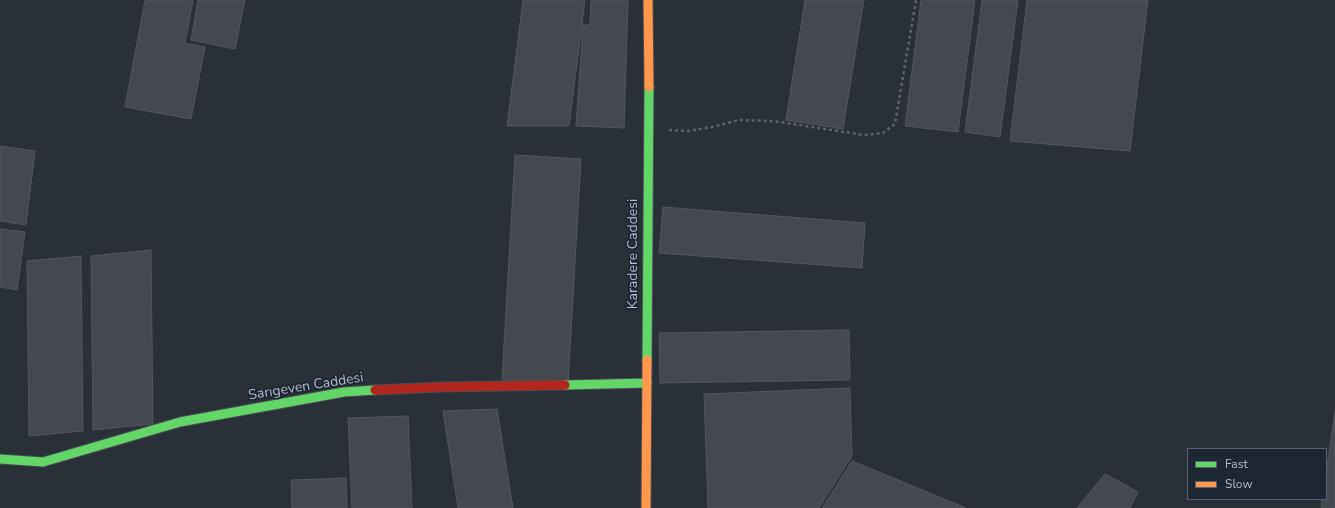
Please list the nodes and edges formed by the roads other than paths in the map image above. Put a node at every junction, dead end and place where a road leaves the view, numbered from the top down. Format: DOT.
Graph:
graph roads {
  1 [pos="648,0"];
  2 [pos="647,383"];
  3 [pos="0,459"];
  4 [pos="646,508"];
  1 -- 2 [label="street, Karadere Caddesi"];
  2 -- 3 [label="street, Sarıgeven Caddesi"];
  2 -- 4 [label="street, Karadere Caddesi"];
}
